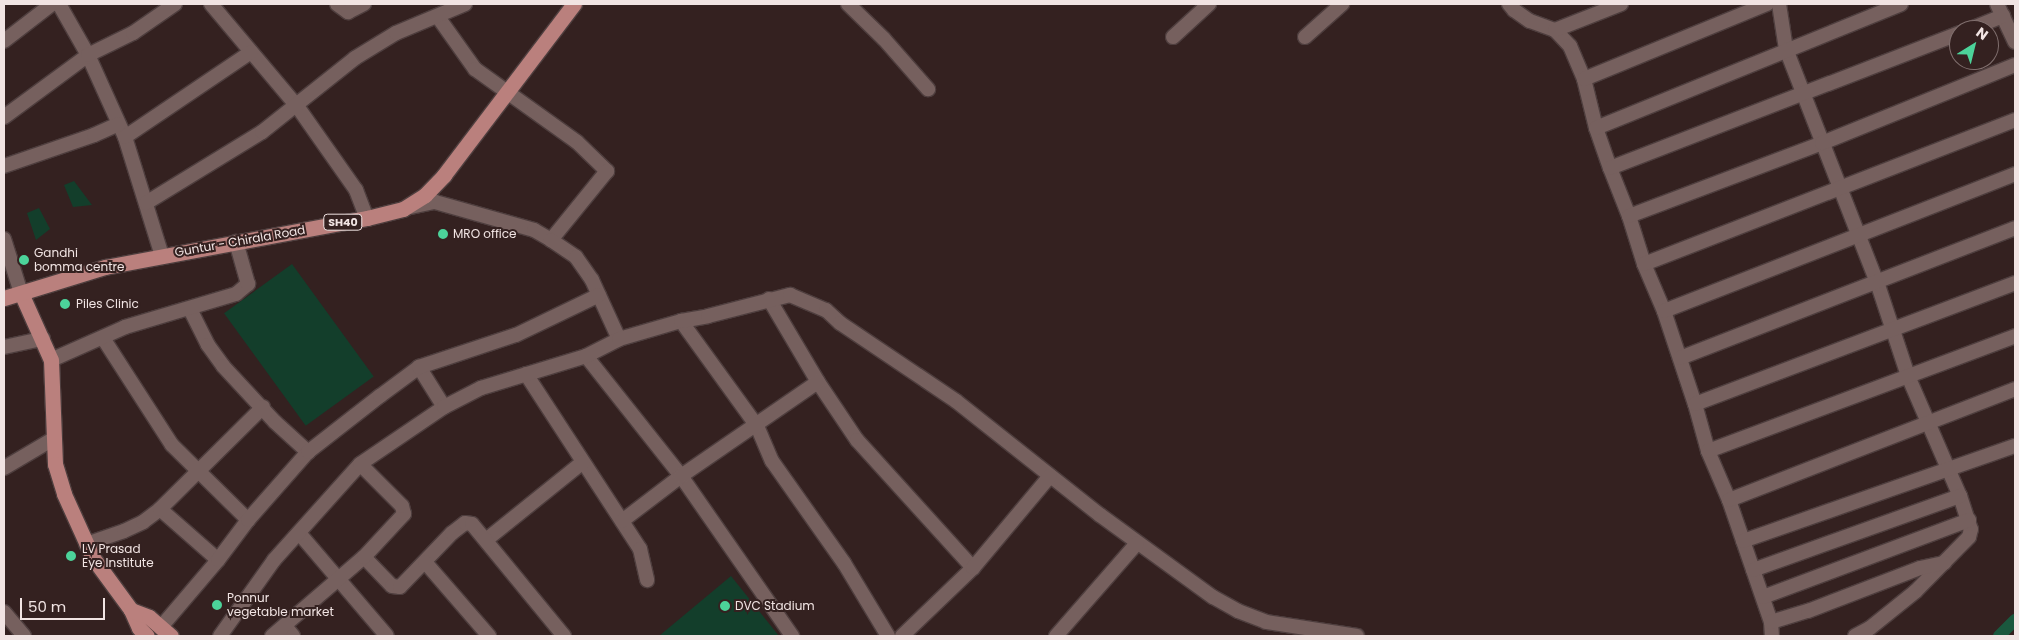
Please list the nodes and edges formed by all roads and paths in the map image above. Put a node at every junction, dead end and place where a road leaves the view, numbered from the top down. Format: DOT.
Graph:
graph roads {
  1 [pos="52,4"];
  2 [pos="59,4"];
  3 [pos="175,4"];
  4 [pos="211,4"];
  5 [pos="338,4"];
  6 [pos="364,4"];
  7 [pos="465,4"];
  8 [pos="574,4"];
  9 [pos="848,4"];
  10 [pos="1209,4"];
  11 [pos="1342,4"];
  12 [pos="1509,4"];
  13 [pos="1621,4"];
  14 [pos="1767,4"];
  15 [pos="1780,4"];
  16 [pos="1900,4"];
  17 [pos="2000,10"];
  18 [pos="438,17"];
  19 [pos="1984,20"];
  20 [pos="1555,30"];
  21 [pos="1173,37"];
  22 [pos="1305,37"];
  23 [pos="1949,37"];
  24 [pos="4,40"];
  25 [pos="2015,42"];
  26 [pos="1786,49"];
  27 [pos="251,52"];
  28 [pos="88,55"];
  29 [pos="2015,65"];
  30 [pos="1584,79"];
  31 [pos="928,89"];
  32 [pos="508,92"];
  33 [pos="1802,95"];
  34 [pos="297,106"];
  35 [pos="4,117"];
  36 [pos="2015,120"];
  37 [pos="119,124"];
  38 [pos="1596,128"];
  39 [pos="126,137"];
  40 [pos="1822,143"];
  41 [pos="4,166"];
  42 [pos="1610,168"];
  43 [pos="2015,174"];
  44 [pos="1840,189"];
  45 [pos="146,203"];
  46 [pos="403,209"];
  47 [pos="1629,216"];
  48 [pos="367,218"];
  49 [pos="2015,228"];
  50 [pos="1859,236"];
  51 [pos="4,239"];
  52 [pos="551,240"];
  53 [pos="236,242"];
  54 [pos="162,256"];
  55 [pos="1644,264"];
  56 [pos="1877,282"];
  57 [pos="2015,282"];
  58 [pos="21,292"];
  59 [pos="598,295"];
  60 [pos="4,298"];
  61 [pos="769,299"];
  62 [pos="190,309"];
  63 [pos="1664,311"];
  64 [pos="681,321"];
  65 [pos="1892,330"];
  66 [pos="2015,336"];
  67 [pos="103,338"];
  68 [pos="43,339"];
  69 [pos="619,339"];
  70 [pos="4,347"];
  71 [pos="586,356"];
  72 [pos="1680,358"];
  73 [pos="51,360"];
  74 [pos="419,367"];
  75 [pos="526,374"];
  76 [pos="1908,376"];
  77 [pos="818,382"];
  78 [pos="2015,389"];
  79 [pos="1695,404"];
  80 [pos="263,407"];
  81 [pos="444,407"];
  82 [pos="1928,423"];
  83 [pos="757,426"];
  84 [pos="53,439"];
  85 [pos="2015,446"];
  86 [pos="1708,451"];
  87 [pos="308,452"];
  88 [pos="583,462"];
  89 [pos="360,464"];
  90 [pos="4,468"];
  91 [pos="197,470"];
  92 [pos="1949,470"];
  93 [pos="681,476"];
  94 [pos="1050,476"];
  95 [pos="1960,496"];
  96 [pos="1729,500"];
  97 [pos="160,509"];
  98 [pos="248,520"];
  99 [pos="1969,520"];
  100 [pos="622,521"];
  101 [pos="299,533"];
  102 [pos="486,540"];
  103 [pos="1743,540"];
  104 [pos="1138,543"];
  105 [pos="86,544"];
  106 [pos="364,557"];
  107 [pos="218,560"];
  108 [pos="425,562"];
  109 [pos="1944,563"];
  110 [pos="973,568"];
  111 [pos="1752,570"];
  112 [pos="340,579"];
  113 [pos="647,580"];
  114 [pos="1762,597"];
  115 [pos="131,610"];
  116 [pos="4,612"];
  117 [pos="1771,622"];
  118 [pos="289,631"];
  119 [pos="166,632"];
  120 [pos="1324,634"];
  121 [pos="24,636"];
  122 [pos="147,636"];
  123 [pos="220,636"];
  124 [pos="272,636"];
  125 [pos="387,636"];
  126 [pos="489,636"];
  127 [pos="564,636"];
  128 [pos="792,636"];
  129 [pos="888,636"];
  130 [pos="902,636"];
  131 [pos="1056,636"];
  132 [pos="1357,636"];
  133 [pos="1772,636"];
  134 [pos="1855,636"];
  1 -- 24 [label="street"];
  2 -- 28 [label="street"];
  3 -- 28 [label="street"];
  4 -- 27 [label="street"];
  5 -- 6 [label="street"];
  7 -- 18 [label="street"];
  8 -- 32 [label="main road, Guntur - Chirala Road / SH40"];
  9 -- 31 [label="street"];
  10 -- 21 [label="street"];
  11 -- 22 [label="street"];
  12 -- 20 [label="street"];
  13 -- 20 [label="street"];
  14 -- 30 [label="street"];
  15 -- 26 [label="street"];
  16 -- 26 [label="street"];
  17 -- 19 [label="street"];
  17 -- 25 [label="street"];
  18 -- 32 [label="street"];
  18 -- 34 [label="street"];
  20 -- 30 [label="street"];
  23 -- 33 [label="street"];
  26 -- 33 [label="street"];
  26 -- 38 [label="street"];
  27 -- 34 [label="street"];
  27 -- 39 [label="street"];
  28 -- 35 [label="street"];
  28 -- 37 [label="street"];
  29 -- 40 [label="street"];
  30 -- 38 [label="street"];
  32 -- 46 [label="main road, Guntur - Chirala Road / SH40"];
  32 -- 52 [label="street"];
  33 -- 40 [label="street"];
  33 -- 42 [label="street"];
  34 -- 45 [label="street"];
  34 -- 48 [label="street"];
  36 -- 44 [label="street"];
  37 -- 39 [label="street"];
  37 -- 41 [label="street"];
  38 -- 42 [label="street"];
  39 -- 45 [label="street"];
  40 -- 44 [label="street"];
  40 -- 47 [label="street"];
  42 -- 47 [label="street"];
  43 -- 50 [label="street"];
  44 -- 50 [label="street"];
  44 -- 55 [label="street"];
  45 -- 54 [label="street"];
  46 -- 48 [label="main road, Guntur - Chirala Road / SH40"];
  46 -- 52 [label="street"];
  47 -- 55 [label="street"];
  48 -- 53 [label="main road, Guntur - Chirala Road / SH40"];
  49 -- 56 [label="street"];
  50 -- 56 [label="street"];
  50 -- 63 [label="street"];
  51 -- 58 [label="street"];
  52 -- 59 [label="street"];
  53 -- 54 [label="main road, Guntur - Chirala Road / SH40"];
  53 -- 62 [label="street"];
  54 -- 58 [label="main road, Guntur - Chirala Road / SH40"];
  55 -- 63 [label="street"];
  56 -- 65 [label="street"];
  56 -- 72 [label="street"];
  57 -- 65 [label="street"];
  58 -- 60 [label="main road, Guntur - Chirala Road"];
  58 -- 68 [label="main road"];
  59 -- 69 [label="street"];
  59 -- 74 [label="street"];
  61 -- 64 [label="street"];
  61 -- 77 [label="street"];
  61 -- 94 [label="street"];
  62 -- 67 [label="street"];
  62 -- 80 [label="street"];
  63 -- 72 [label="street"];
  64 -- 69 [label="street"];
  64 -- 83 [label="street"];
  65 -- 76 [label="street"];
  65 -- 79 [label="street"];
  66 -- 76 [label="street"];
  67 -- 73 [label="street"];
  67 -- 91 [label="street"];
  68 -- 70 [label="street"];
  68 -- 73 [label="main road"];
  69 -- 71 [label="street"];
  71 -- 75 [label="street"];
  71 -- 93 [label="street"];
  72 -- 79 [label="street"];
  73 -- 84 [label="main road"];
  74 -- 81 [label="street"];
  74 -- 87 [label="street"];
  75 -- 81 [label="street"];
  75 -- 88 [label="street"];
  76 -- 82 [label="street"];
  76 -- 86 [label="street"];
  77 -- 83 [label="street"];
  77 -- 110 [label="street"];
  78 -- 82 [label="street"];
  79 -- 86 [label="street"];
  80 -- 87 [label="street"];
  80 -- 91 [label="street"];
  81 -- 89 [label="street"];
  82 -- 92 [label="street"];
  82 -- 96 [label="street"];
  83 -- 93 [label="street"];
  83 -- 129 [label="street"];
  84 -- 90 [label="street"];
  84 -- 105 [label="main road"];
  85 -- 92 [label="street"];
  86 -- 96 [label="street"];
  87 -- 98 [label="street"];
  88 -- 100 [label="street"];
  88 -- 102 [label="street"];
  89 -- 101 [label="street"];
  89 -- 106 [label="street"];
  91 -- 97 [label="street"];
  91 -- 98 [label="street"];
  92 -- 95 [label="street"];
  92 -- 103 [label="street"];
  93 -- 100 [label="street"];
  93 -- 128 [label="street"];
  94 -- 104 [label="street"];
  94 -- 110 [label="street"];
  95 -- 99 [label="street"];
  95 -- 111 [label="street"];
  96 -- 103 [label="street"];
  97 -- 105 [label="street"];
  97 -- 107 [label="street"];
  98 -- 107 [label="street"];
  99 -- 109 [label="street"];
  99 -- 114 [label="street"];
  100 -- 113 [label="street"];
  101 -- 112 [label="street"];
  101 -- 123 [label="street"];
  102 -- 108 [label="street"];
  102 -- 127 [label="street"];
  103 -- 111 [label="street"];
  104 -- 120 [label="street"];
  104 -- 131 [label="street"];
  105 -- 115 [label="main road"];
  106 -- 108 [label="street"];
  106 -- 112 [label="street"];
  107 -- 119 [label="street"];
  108 -- 126 [label="street"];
  109 -- 117 [label="street"];
  109 -- 134 [label="street"];
  110 -- 130 [label="street"];
  111 -- 114 [label="street"];
  112 -- 118 [label="street"];
  112 -- 125 [label="street"];
  114 -- 117 [label="street"];
  115 -- 119 [label="main road"];
  115 -- 122 [label="main road"];
  116 -- 121 [label="street"];
  117 -- 133 [label="street"];
  118 -- 124 [label="street"];
  120 -- 132 [label="street"];
}
